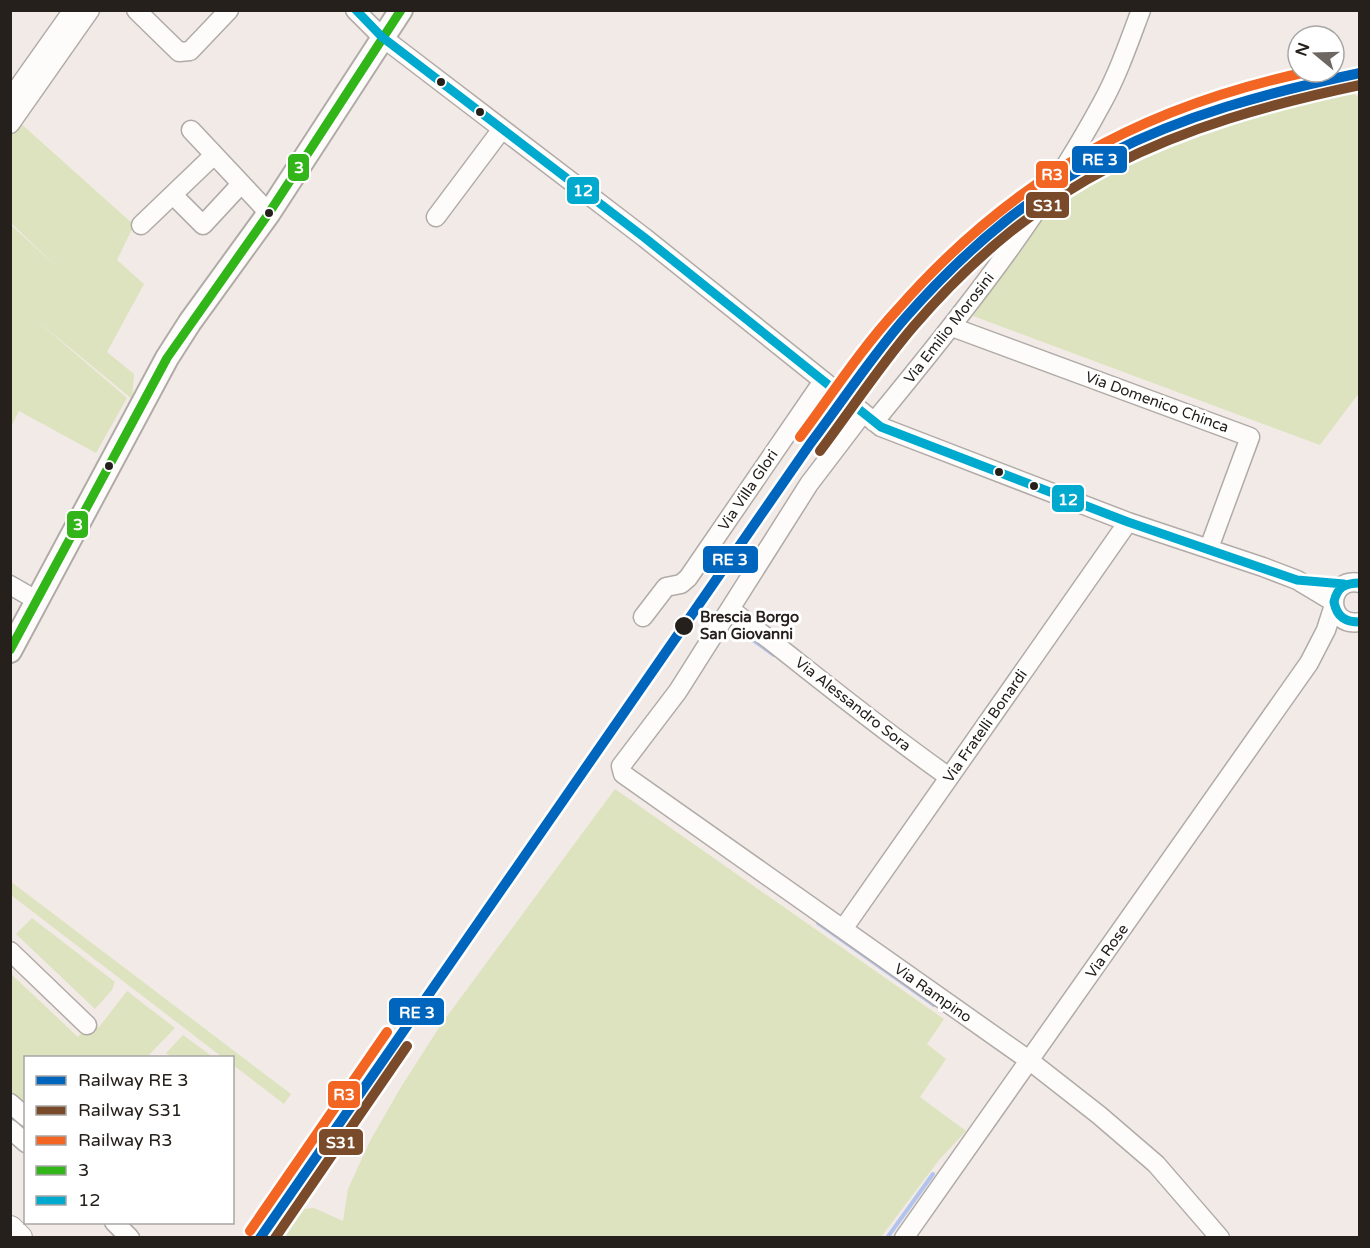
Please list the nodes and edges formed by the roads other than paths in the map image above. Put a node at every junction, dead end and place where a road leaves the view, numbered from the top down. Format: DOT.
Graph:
graph roads {
  1 [pos="73,10"];
  2 [pos="90,10"];
  3 [pos="136,10"];
  4 [pos="229,10"];
  5 [pos="355,10"];
  6 [pos="401,10"];
  7 [pos="1141,10"];
  8 [pos="382,37"];
  9 [pos="10,99"];
  10 [pos="10,124"];
  11 [pos="502,129"];
  12 [pos="191,130"];
  13 [pos="214,155"];
  14 [pos="241,184"];
  15 [pos="173,195"];
  16 [pos="269,213"];
  17 [pos="436,218"];
  18 [pos="141,225"];
  19 [pos="952,327"];
  20 [pos="824,381"];
  21 [pos="869,418"];
  22 [pos="1128,522"];
  23 [pos="1209,548"];
  24 [pos="1296,580"];
  25 [pos="1353,581"];
  26 [pos="10,585"];
  27 [pos="38,601"];
  28 [pos="1333,604"];
  29 [pos="730,609"];
  30 [pos="644,616"];
  31 [pos="1358,622"];
  32 [pos="10,651"];
  33 [pos="1309,663"];
  34 [pos="623,774"];
  35 [pos="949,777"];
  36 [pos="843,930"];
  37 [pos="10,951"];
  38 [pos="87,1025"];
  39 [pos="1030,1062"];
  40 [pos="10,1103"];
  41 [pos="24,1115"];
  42 [pos="10,1129"];
  43 [pos="24,1141"];
  44 [pos="116,1224"];
  45 [pos="10,1229"];
  46 [pos="19,1238"];
  47 [pos="130,1238"];
  48 [pos="904,1238"];
  49 [pos="1220,1238"];
  1 -- 9 [label="street"];
  2 -- 10 [label="street"];
  3 -- 4 [label="street"];
  5 -- 8 [label="street"];
  6 -- 8 [label="main road"];
  7 -- 19 [label="street, Via Emilio Morosini"];
  8 -- 11 [label="street"];
  8 -- 16 [label="main road"];
  11 -- 17 [label="street"];
  11 -- 20 [label="street"];
  12 -- 13 [label="street"];
  13 -- 14 [label="street"];
  13 -- 15 [label="street"];
  14 -- 15 [label="street"];
  14 -- 16 [label="street"];
  15 -- 18 [label="street"];
  16 -- 27 [label="main road"];
  19 -- 21 [label="street, Via Emilio Morosini"];
  19 -- 23 [label="street, Via Domenico Chinca"];
  20 -- 21 [label="street"];
  20 -- 30 [label="street, Via Villa Glori"];
  21 -- 22 [label="street"];
  21 -- 29 [label="street, Via Emilio Morosini"];
  22 -- 23 [label="street"];
  22 -- 35 [label="street, Via Fratelli Bonardi"];
  23 -- 24 [label="street"];
  24 -- 25 [label="street"];
  24 -- 28 [label="street"];
  25 -- 28 [label="street, Via Rose"];
  26 -- 27 [label="street"];
  27 -- 32 [label="main road"];
  28 -- 31 [label="street"];
  28 -- 33 [label="street, Via Rose"];
  29 -- 34 [label="street, Via Emilio Morosini"];
  29 -- 35 [label="street, Via Alessandro Sora"];
  31 -- 33 [label="street, Via Rose"];
  33 -- 39 [label="street, Via Rose"];
  34 -- 36 [label="street, Via Rampino"];
  35 -- 36 [label="street, Via Fratelli Bonardi"];
  36 -- 39 [label="street, Via Rampino"];
  37 -- 38 [label="street"];
  39 -- 48 [label="street, Via Rose"];
  39 -- 49 [label="street, Via Rampino"];
  40 -- 41 [label="street"];
  42 -- 43 [label="street"];
  44 -- 47 [label="street"];
  45 -- 46 [label="highway"];
}
